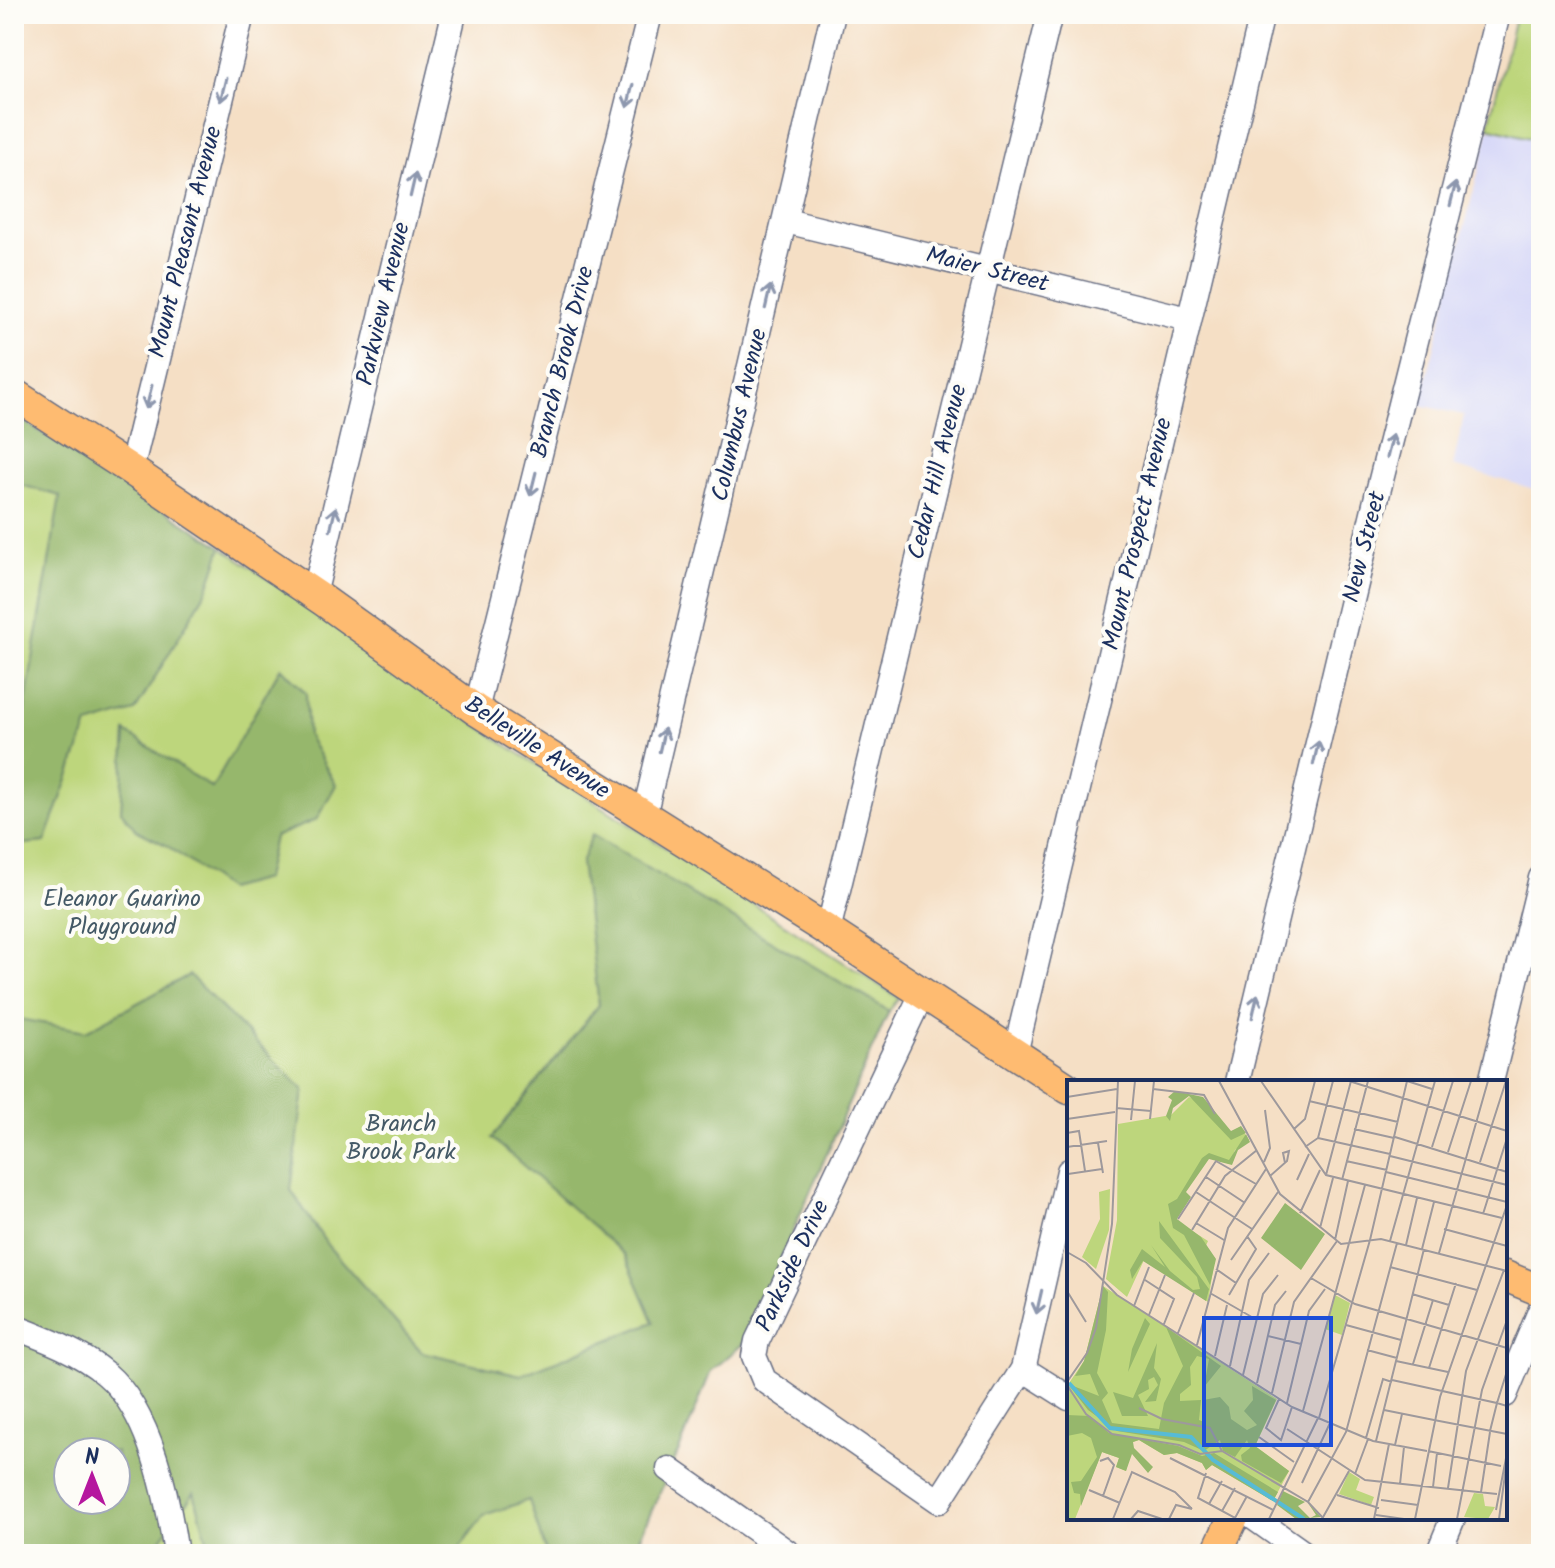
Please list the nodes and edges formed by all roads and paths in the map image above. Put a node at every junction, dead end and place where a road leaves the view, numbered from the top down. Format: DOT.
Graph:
graph roads {
  1 [pos="242,14"];
  2 [pos="454,14"];
  3 [pos="833,14"];
  4 [pos="1050,14"];
  5 [pos="1262,14"];
  6 [pos="1491,15"];
  7 [pos="644,16"];
  8 [pos="786,221"];
  9 [pos="987,270"];
  10 [pos="1188,319"];
  11 [pos="14,394"];
  12 [pos="131,470"];
  13 [pos="314,595"];
  14 [pos="476,710"];
  15 [pos="644,816"];
  16 [pos="1541,878"];
  17 [pos="828,931"];
  18 [pos="922,994"];
  19 [pos="1015,1054"];
  20 [pos="1237,1080"];
  21 [pos="1491,1080"];
  22 [pos="1067,1088"];
  23 [pos="1067,1180"];
  24 [pos="1507,1277"];
  25 [pos="1541,1291"];
  26 [pos="1541,1309"];
  27 [pos="14,1327"];
  28 [pos="1023,1369"];
  29 [pos="1507,1390"];
  30 [pos="1067,1397"];
  31 [pos="669,1469"];
  32 [pos="1232,1520"];
  33 [pos="1257,1520"];
  34 [pos="1452,1520"];
  35 [pos="176,1554"];
  36 [pos="790,1554"];
  37 [pos="1216,1554"];
  38 [pos="1305,1554"];
  39 [pos="1438,1554"];
  1 -- 12 [label="street, Mount Pleasant Avenue, one-way"];
  13 -- 2 [label="street, Parkview Avenue, one-way"];
  3 -- 8 [label="street, Columbus Avenue"];
  4 -- 9 [label="street, Cedar Hill Avenue"];
  5 -- 10 [label="street, Mount Prospect Avenue"];
  20 -- 6 [label="street, New Street, one-way"];
  7 -- 14 [label="street, Branch Brook Drive, one-way"];
  8 -- 9 [label="street, Maier Street"];
  15 -- 8 [label="street, Columbus Avenue, one-way"];
  9 -- 10 [label="street, Maier Street"];
  9 -- 17 [label="street, Cedar Hill Avenue"];
  10 -- 19 [label="street, Mount Prospect Avenue"];
  11 -- 12 [label="main road, Belleville Avenue"];
  12 -- 13 [label="main road, Belleville Avenue"];
  13 -- 14 [label="main road, Belleville Avenue"];
  14 -- 15 [label="main road, Belleville Avenue"];
  15 -- 17 [label="main road, Belleville Avenue"];
  16 -- 21 [label="street"];
  17 -- 18 [label="main road, Belleville Avenue"];
  18 -- 19 [label="main road, Belleville Avenue"];
  18 -- 28 [label="street, Parkside Drive"];
  19 -- 22 [label="main road, Belleville Avenue"];
  23 -- 28 [label="street, one-way"];
  24 -- 25 [label="main road"];
  26 -- 29 [label="street"];
  27 -- 35 [label="street"];
  28 -- 30 [label="street"];
  31 -- 36 [label="street"];
  32 -- 37 [label="main road"];
  33 -- 38 [label="street"];
  34 -- 39 [label="street"];
}
